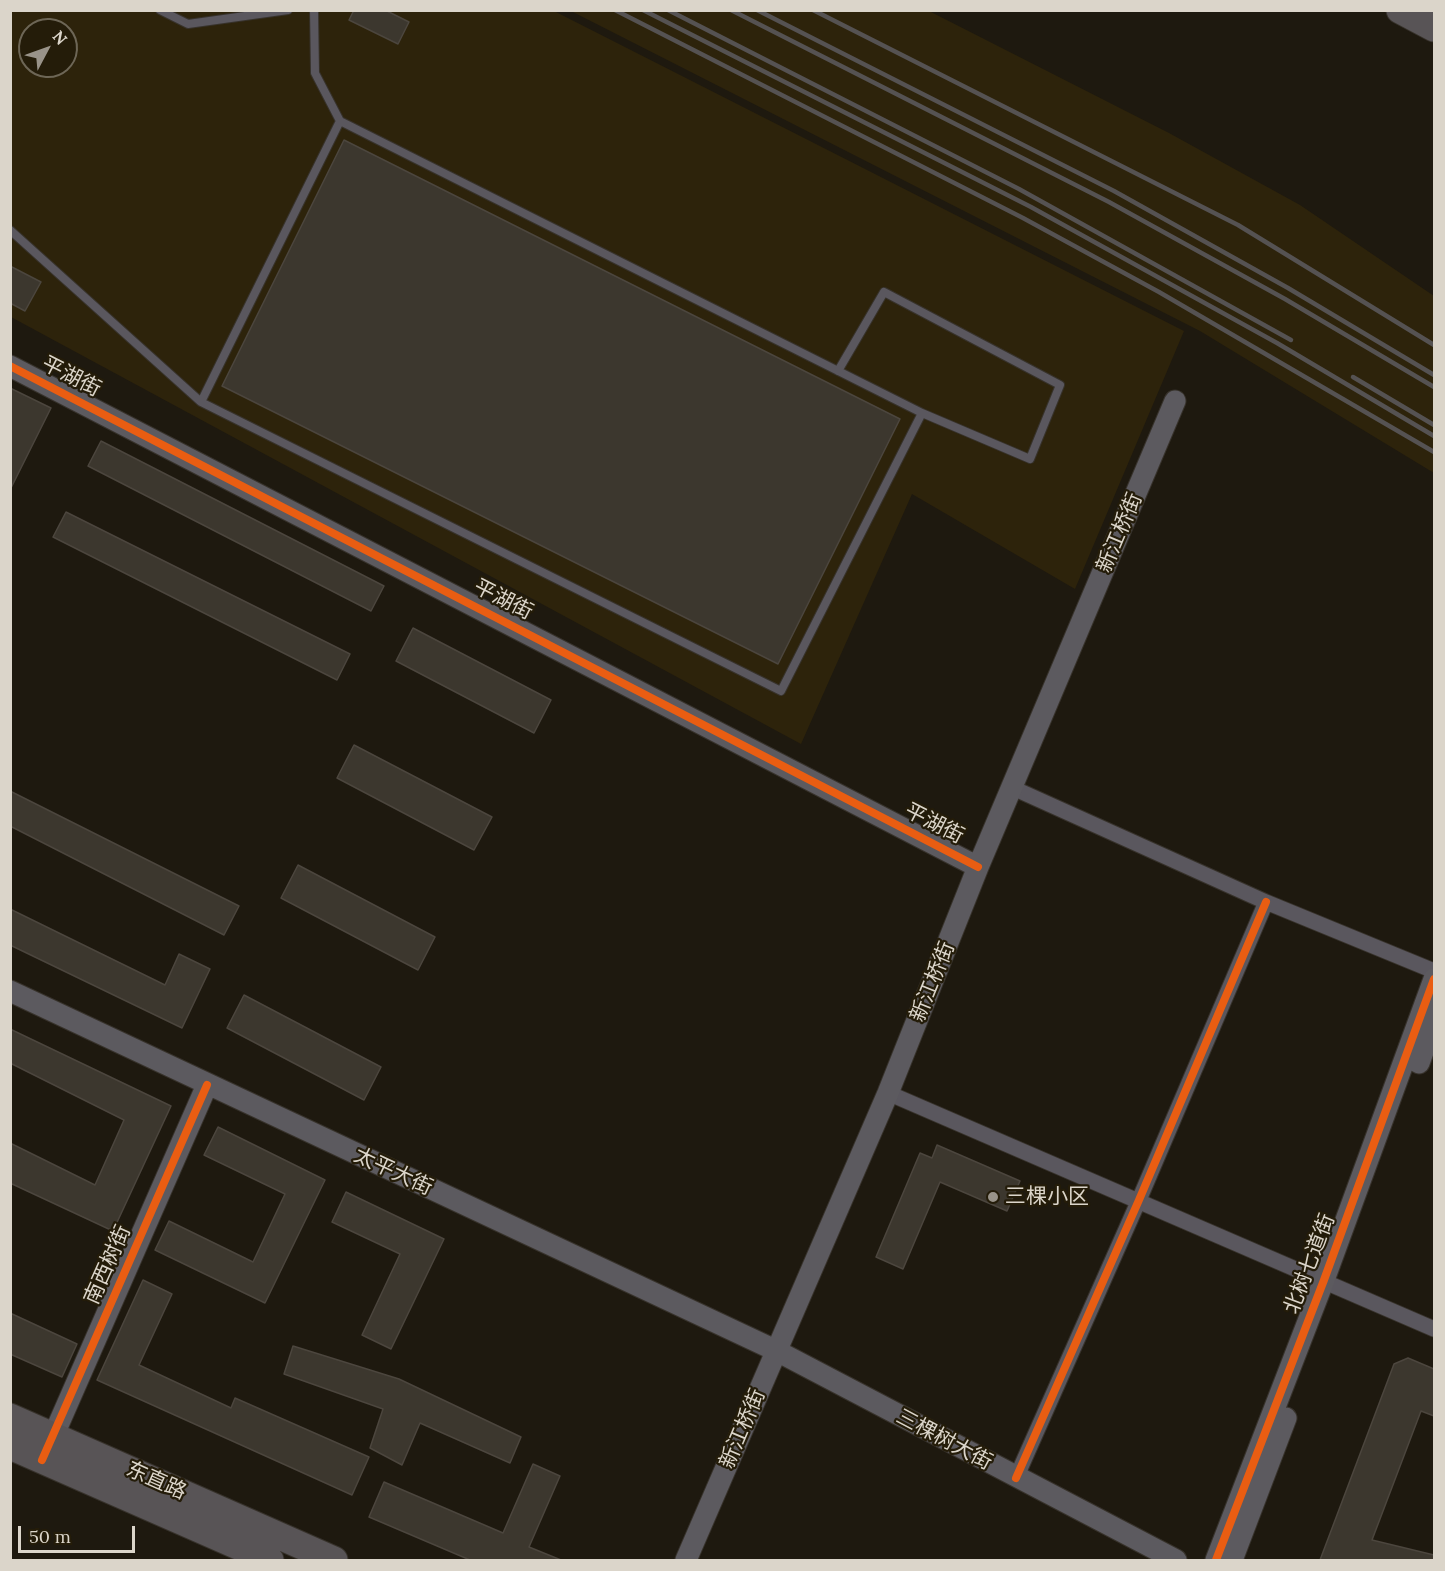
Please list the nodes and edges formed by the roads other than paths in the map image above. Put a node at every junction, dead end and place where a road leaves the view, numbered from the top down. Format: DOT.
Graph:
graph roads {
  1 [pos="160,10"];
  2 [pos="288,10"];
  3 [pos="314,10"];
  4 [pos="1400,10"];
  5 [pos="1434,28"];
  6 [pos="340,121"];
  7 [pos="10,230"];
  8 [pos="10,366"];
  9 [pos="838,371"];
  10 [pos="1175,401"];
  11 [pos="201,402"];
  12 [pos="922,413"];
  13 [pos="1013,788"];
  14 [pos="978,867"];
  15 [pos="1266,902"];
  16 [pos="1434,971"];
  17 [pos="1434,979"];
  18 [pos="10,991"];
  19 [pos="1434,1022"];
  20 [pos="207,1085"];
  21 [pos="888,1093"];
  22 [pos="1140,1200"];
  23 [pos="1329,1282"];
  24 [pos="1434,1329"];
  25 [pos="777,1351"];
  26 [pos="10,1417"];
  27 [pos="53,1436"];
  28 [pos="10,1446"];
  29 [pos="42,1460"];
  30 [pos="1016,1478"];
  31 [pos="270,1560"];
  32 [pos="334,1560"];
  33 [pos="686,1560"];
  34 [pos="1176,1560"];
  35 [pos="1216,1560"];
  36 [pos="1232,1560"];
  1 -- 2 [label="lane"];
  3 -- 6 [label="lane"];
  4 -- 5 [label="highway"];
  6 -- 9 [label="lane"];
  6 -- 11 [label="lane"];
  7 -- 11 [label="lane"];
  8 -- 14 [label="street, 平湖街"];
  9 -- 12 [label="lane"];
  9 -- 12 [label="lane"];
  10 -- 13 [label="street, 新江桥街"];
  11 -- 12 [label="lane"];
  13 -- 14 [label="street, 新江桥街"];
  13 -- 15 [label="street"];
  14 -- 21 [label="street, 新江桥街"];
  15 -- 16 [label="street"];
  15 -- 22 [label="street"];
  17 -- 23 [label="street, 北树七道街"];
  18 -- 20 [label="street, 太平大街"];
  19 -- 23 [label="street, 北树七道街"];
  20 -- 25 [label="street, 太平大街"];
  20 -- 27 [label="street, 南西树街"];
  21 -- 22 [label="street"];
  21 -- 25 [label="street, 新江桥街"];
  22 -- 23 [label="street"];
  22 -- 30 [label="street"];
  23 -- 24 [label="street"];
  23 -- 35 [label="street, 北树七道街"];
  23 -- 36 [label="street, 北树七道街"];
  25 -- 30 [label="street, 三棵树大街"];
  25 -- 33 [label="street, 新江桥街"];
  26 -- 27 [label="highway, 东直路"];
  27 -- 29 [label="street, 南西树街"];
  27 -- 32 [label="highway, 东直路"];
  28 -- 29 [label="highway, 东直路"];
  29 -- 31 [label="highway, 东直路"];
  30 -- 34 [label="street, 三棵树大街"];
}
